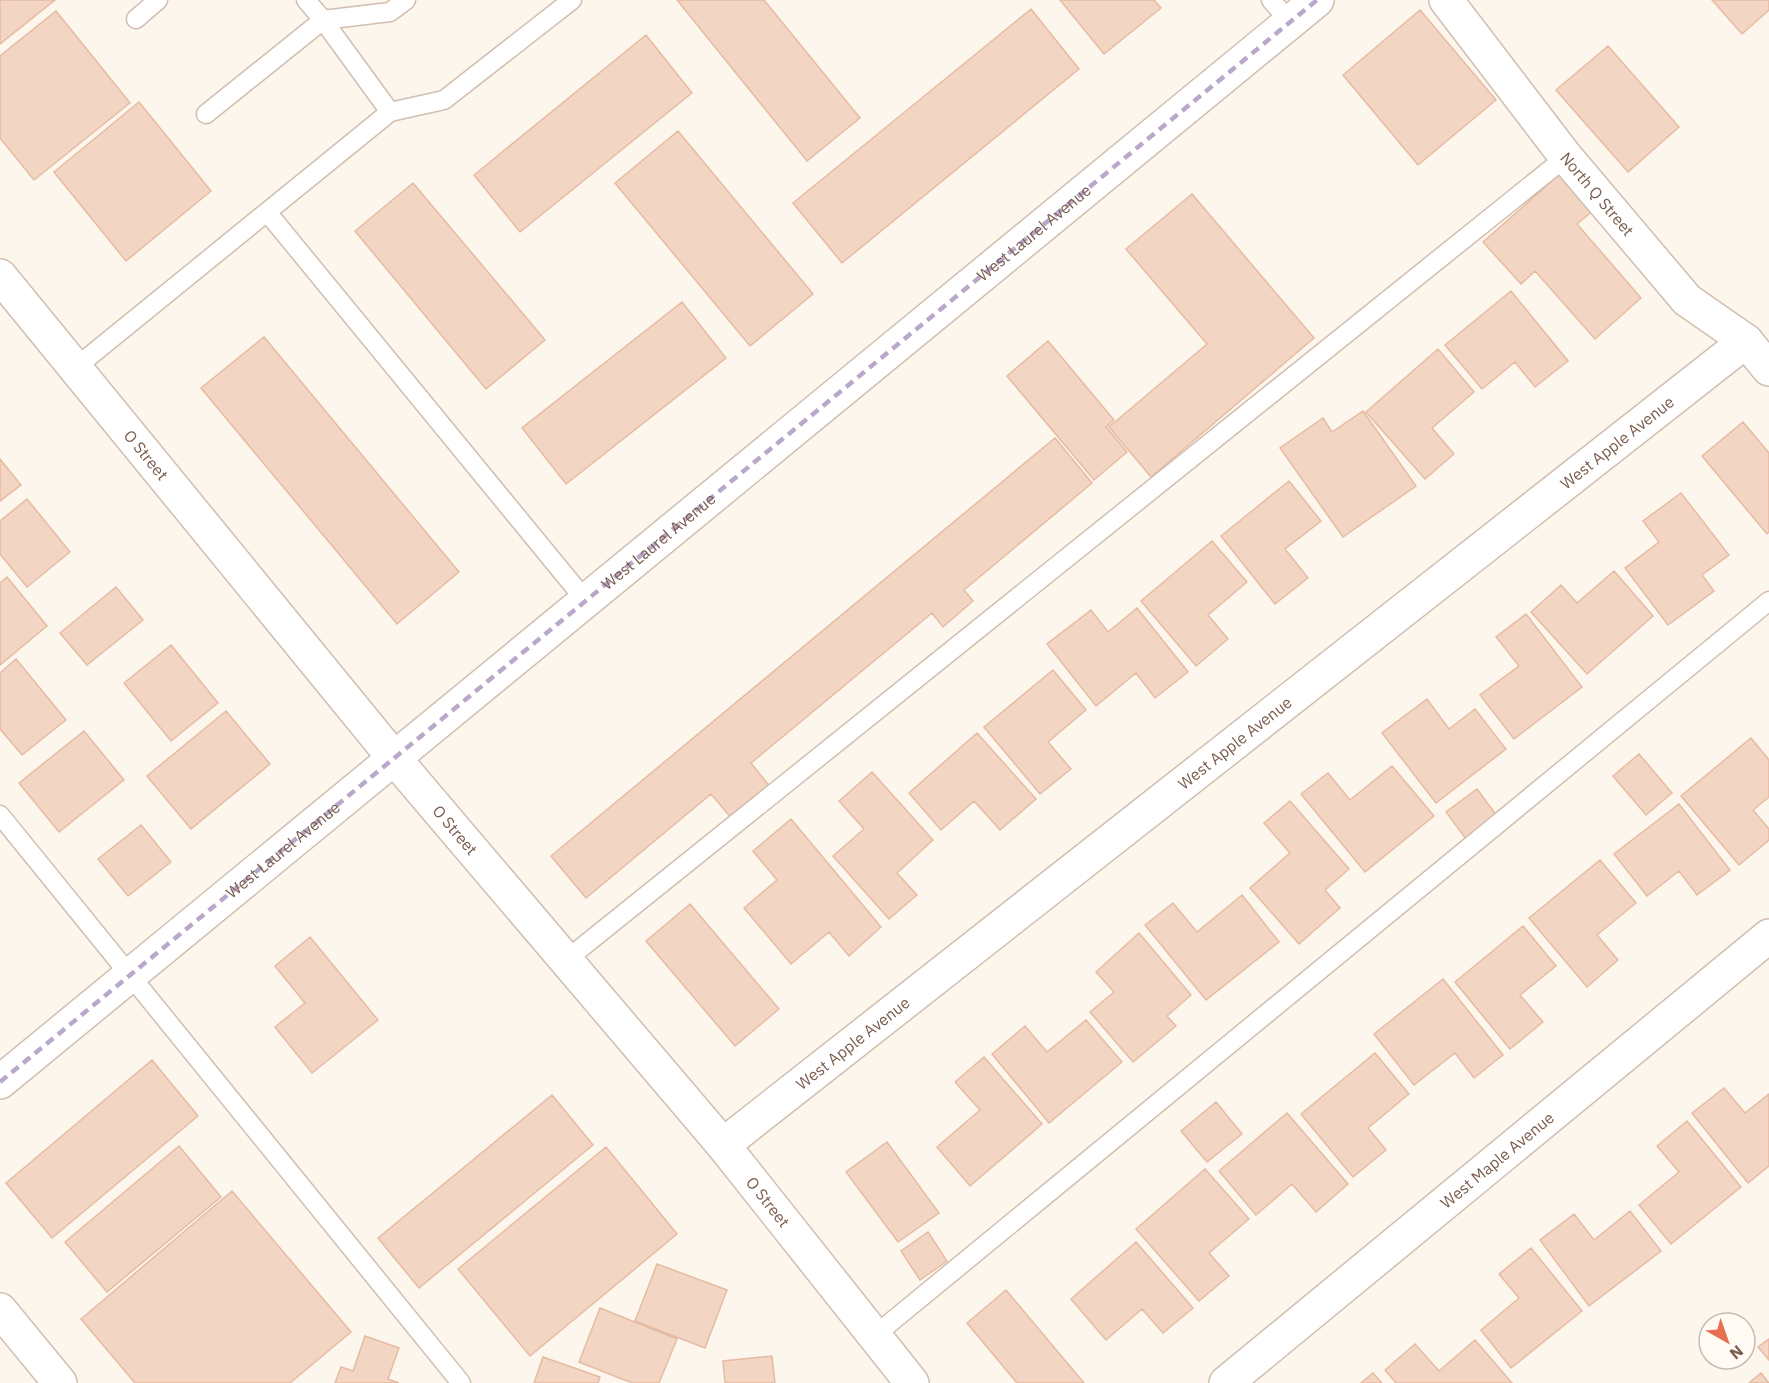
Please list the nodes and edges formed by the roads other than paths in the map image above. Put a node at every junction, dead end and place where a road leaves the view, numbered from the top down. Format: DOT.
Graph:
graph roads {
  1 [pos="158,0"];
  2 [pos="306,0"];
  3 [pos="406,0"];
  4 [pos="572,0"];
  5 [pos="1317,0"];
  6 [pos="1446,0"];
  7 [pos="1281,11"];
  8 [pos="136,19"];
  9 [pos="324,20"];
  10 [pos="390,112"];
  11 [pos="206,114"];
  12 [pos="1566,157"];
  13 [pos="267,212"];
  14 [pos="0,276"];
  15 [pos="1746,341"];
  16 [pos="75,368"];
  17 [pos="1769,369"];
  18 [pos="586,601"];
  19 [pos="1769,601"];
  20 [pos="394,758"];
  21 [pos="0,815"];
  22 [pos="1769,936"];
  23 [pos="566,960"];
  24 [pos="131,975"];
  25 [pos="0,1082"];
  26 [pos="723,1145"];
  27 [pos="0,1310"];
  28 [pos="874,1336"];
  29 [pos="60,1383"];
  30 [pos="461,1383"];
  31 [pos="912,1383"];
  32 [pos="1226,1383"];
  1 -- 8 [label="lane"];
  2 -- 9 [label="lane"];
  3 -- 9 [label="lane"];
  4 -- 10 [label="lane"];
  5 -- 7 [label="street, West Laurel Avenue"];
  6 -- 12 [label="street, North Q Street"];
  7 -- 18 [label="street, West Laurel Avenue"];
  9 -- 10 [label="lane"];
  9 -- 11 [label="lane"];
  10 -- 13 [label="lane"];
  12 -- 15 [label="street, North Q Street"];
  12 -- 23 [label="lane"];
  13 -- 16 [label="lane"];
  13 -- 18 [label="lane"];
  14 -- 16 [label="street, O Street"];
  15 -- 17 [label="street, North Q Street"];
  15 -- 26 [label="street, West Apple Avenue"];
  16 -- 20 [label="street, O Street"];
  18 -- 20 [label="street, West Laurel Avenue"];
  19 -- 28 [label="lane"];
  20 -- 23 [label="street, O Street"];
  20 -- 24 [label="street, West Laurel Avenue"];
  21 -- 24 [label="lane"];
  22 -- 32 [label="street, West Maple Avenue"];
  23 -- 26 [label="street, O Street"];
  24 -- 25 [label="street, West Laurel Avenue"];
  24 -- 30 [label="lane"];
  26 -- 28 [label="street, O Street"];
  27 -- 29 [label="street"];
  28 -- 31 [label="street, O Street"];
}
